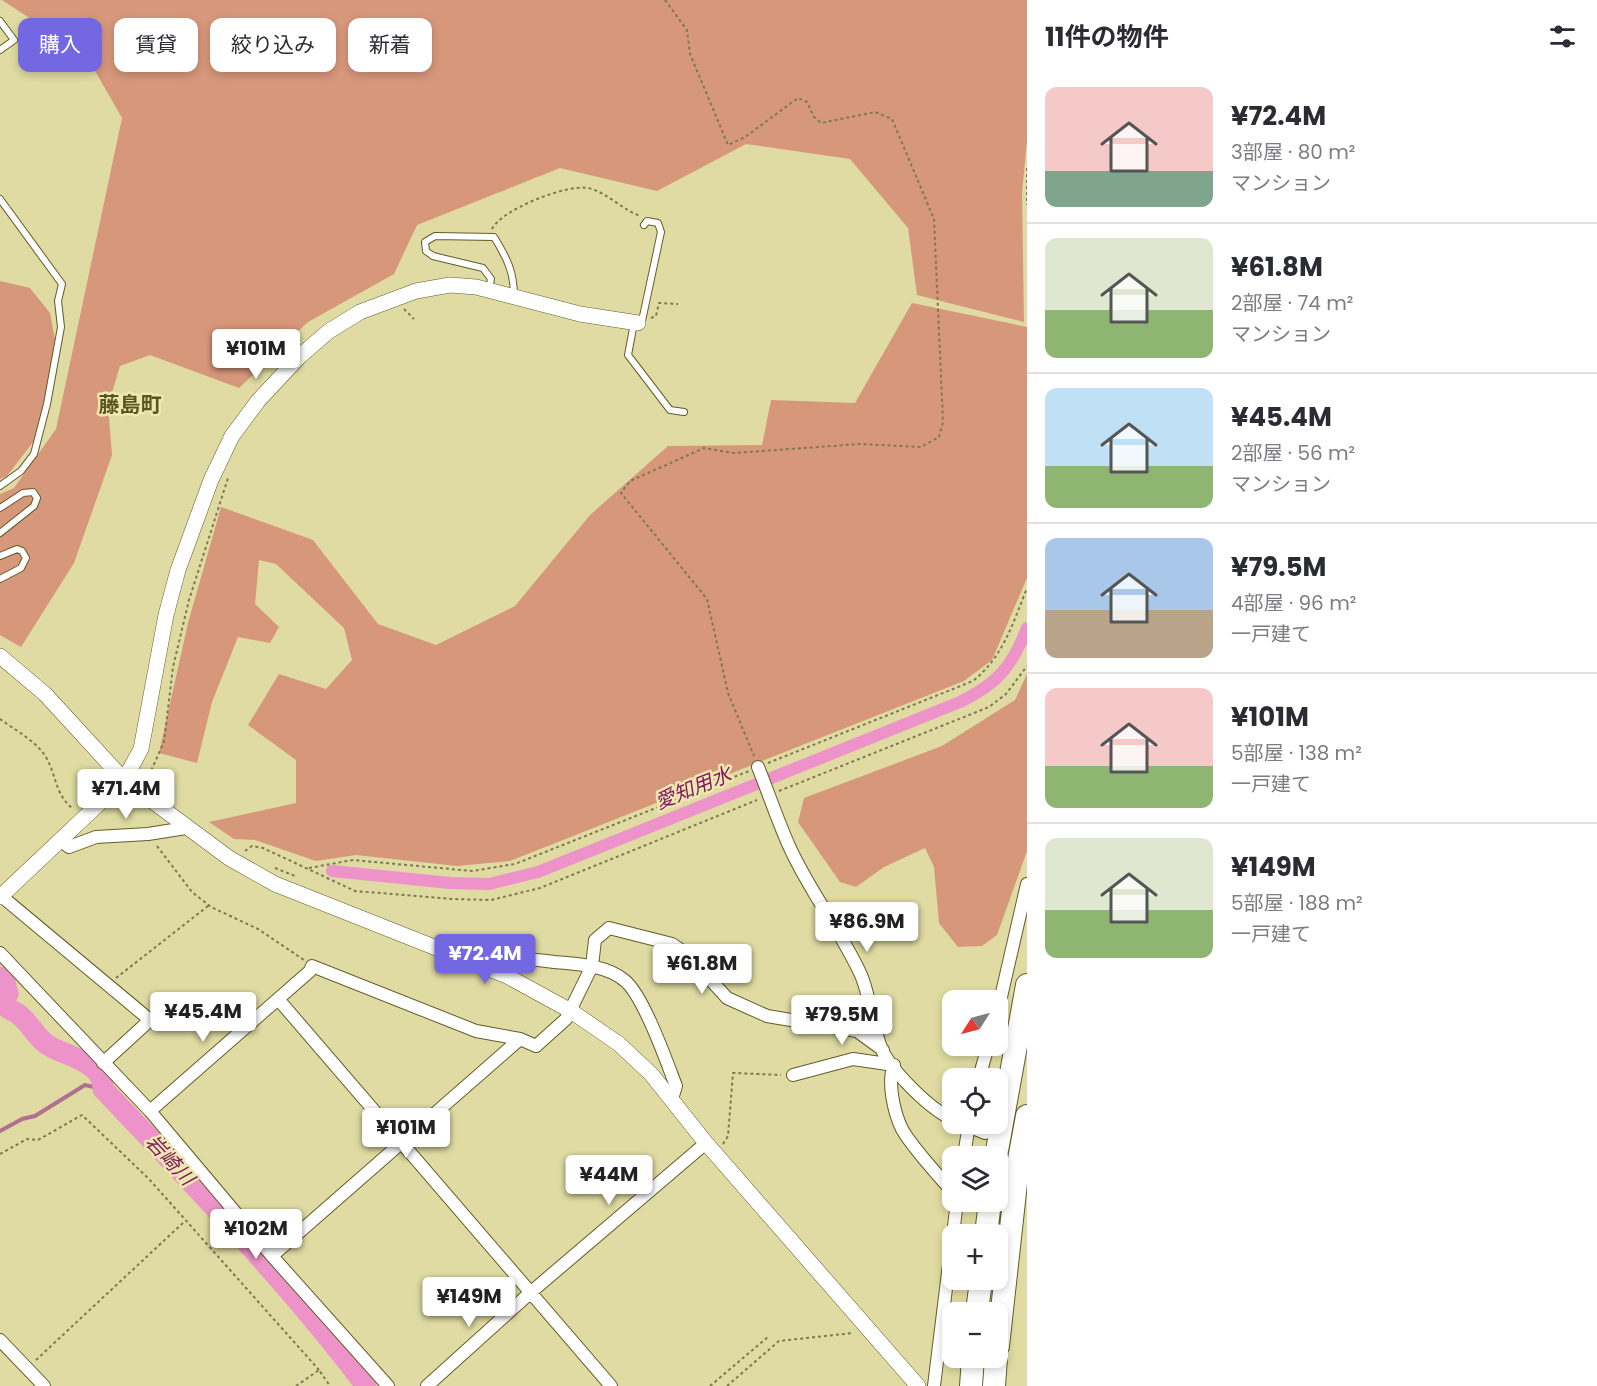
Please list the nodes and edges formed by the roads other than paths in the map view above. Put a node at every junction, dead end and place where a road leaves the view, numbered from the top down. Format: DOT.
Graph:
graph roads {
  1 [pos="0,21"];
  2 [pos="0,50"];
  3 [pos="0,199"];
  4 [pos="644,225"];
  5 [pos="489,291"];
  6 [pos="514,297"];
  7 [pos="636,323"];
  8 [pos="684,412"];
  9 [pos="0,486"];
  10 [pos="0,508"];
  11 [pos="0,532"];
  12 [pos="0,556"];
  13 [pos="0,579"];
  14 [pos="0,656"];
  15 [pos="758,767"];
  16 [pos="124,780"];
  17 [pos="186,828"];
  18 [pos="60,840"];
  19 [pos="1027,884"];
  20 [pos="0,896"];
  21 [pos="0,952"];
  22 [pos="592,966"];
  23 [pos="507,976"];
  24 [pos="1027,985"];
  25 [pos="1003,990"];
  26 [pos="278,999"];
  27 [pos="571,1011"];
  28 [pos="520,1039"];
  29 [pos="882,1050"];
  30 [pos="103,1063"];
  31 [pos="894,1065"];
  32 [pos="793,1075"];
  33 [pos="672,1099"];
  34 [pos="150,1111"];
  35 [pos="942,1114"];
  36 [pos="1027,1116"];
  37 [pos="403,1142"];
  38 [pos="706,1143"];
  39 [pos="998,1146"];
  40 [pos="942,1179"];
  41 [pos="272,1256"];
  42 [pos="946,1290"];
  43 [pos="530,1293"];
  44 [pos="1003,1302"];
  45 [pos="0,1340"];
  46 [pos="972,1368"];
  47 [pos="995,1368"];
  48 [pos="44,1386"];
  49 [pos="388,1386"];
  50 [pos="427,1386"];
  51 [pos="611,1386"];
  52 [pos="918,1386"];
  53 [pos="934,1386"];
  54 [pos="971,1386"];
  55 [pos="994,1386"];
  1 -- 2 [label="lane"];
  3 -- 9 [label="lane"];
  4 -- 7 [label="lane"];
  5 -- 6 [label="street"];
  5 -- 6 [label="lane"];
  5 -- 16 [label="street"];
  6 -- 7 [label="street"];
  7 -- 8 [label="lane"];
  10 -- 11 [label="lane"];
  12 -- 13 [label="lane"];
  14 -- 16 [label="street"];
  15 -- 29 [label="street"];
  16 -- 17 [label="street"];
  16 -- 18 [label="street"];
  17 -- 18 [label="street"];
  17 -- 23 [label="street"];
  18 -- 20 [label="street"];
  19 -- 25 [label="street"];
  20 -- 30 [label="street"];
  21 -- 30 [label="street"];
  22 -- 23 [label="street"];
  22 -- 27 [label="street"];
  22 -- 29 [label="street"];
  22 -- 33 [label="street"];
  23 -- 27 [label="street"];
  24 -- 39 [label="highway"];
  26 -- 28 [label="street"];
  26 -- 34 [label="street"];
  26 -- 37 [label="street"];
  27 -- 28 [label="street"];
  27 -- 33 [label="street"];
  28 -- 37 [label="street"];
  29 -- 31 [label="street"];
  30 -- 34 [label="street"];
  31 -- 32 [label="street"];
  31 -- 35 [label="street"];
  31 -- 40 [label="street"];
  33 -- 38 [label="street"];
  34 -- 41 [label="street"];
  36 -- 44 [label="highway"];
  37 -- 41 [label="street"];
  37 -- 43 [label="street"];
  38 -- 43 [label="street"];
  38 -- 52 [label="street"];
  41 -- 49 [label="street"];
  42 -- 53 [label="street"];
  43 -- 50 [label="street"];
  43 -- 51 [label="street"];
  45 -- 48 [label="street"];
  46 -- 54 [label="highway"];
  47 -- 55 [label="highway"];
}
